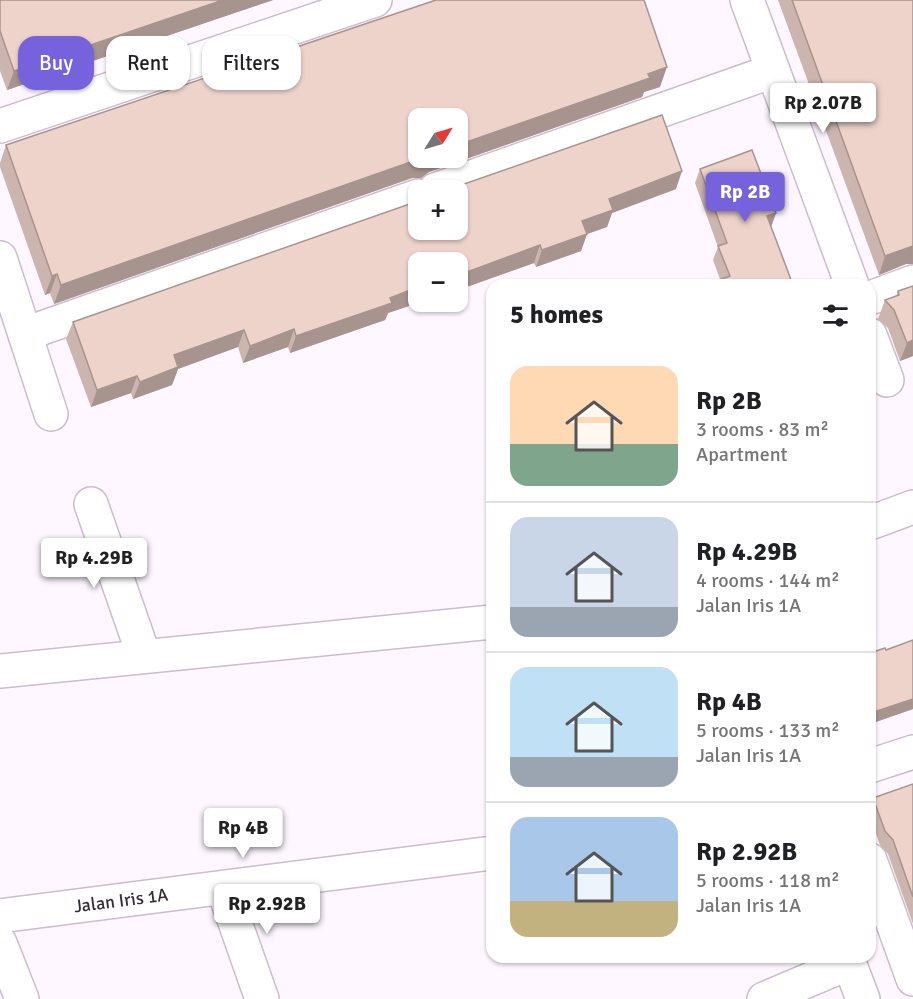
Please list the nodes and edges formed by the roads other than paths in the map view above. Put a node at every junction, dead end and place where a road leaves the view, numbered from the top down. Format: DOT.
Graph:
graph roads {
  1 [pos="375,0"];
  2 [pos="747,0"];
  3 [pos="773,71"];
  4 [pos="3,128"];
  5 [pos="463,180"];
  6 [pos="408,200"];
  7 [pos="0,258"];
  8 [pos="850,279"];
  9 [pos="913,282"];
  10 [pos="876,296"];
  11 [pos="26,334"];
  12 [pos="876,351"];
  13 [pos="887,380"];
  14 [pos="51,414"];
  15 [pos="91,504"];
  16 [pos="913,507"];
  17 [pos="876,521"];
  18 [pos="486,623"];
  19 [pos="144,656"];
  20 [pos="0,671"];
  21 [pos="913,752"];
  22 [pos="876,764"];
  23 [pos="486,854"];
  24 [pos="876,877"];
  25 [pos="223,888"];
  26 [pos="0,916"];
  27 [pos="0,943"];
  28 [pos="842,963"];
  29 [pos="849,963"];
  30 [pos="913,979"];
  31 [pos="22,999"];
  32 [pos="262,999"];
  33 [pos="764,999"];
  34 [pos="862,999"];
  1 -- 4 [label="street"];
  2 -- 3 [label="street"];
  3 -- 5 [label="street"];
  3 -- 8 [label="street"];
  6 -- 11 [label="street"];
  7 -- 11 [label="street"];
  9 -- 10 [label="street"];
  11 -- 14 [label="street"];
  12 -- 13 [label="street"];
  15 -- 19 [label="street"];
  16 -- 17 [label="street"];
  18 -- 19 [label="street"];
  19 -- 20 [label="street"];
  21 -- 22 [label="street"];
  23 -- 25 [label="street, Jalan Iris 1A"];
  24 -- 30 [label="street"];
  25 -- 26 [label="street, Jalan Iris 1A"];
  25 -- 32 [label="street"];
  27 -- 31 [label="street"];
  28 -- 33 [label="street"];
  29 -- 34 [label="street"];
}
